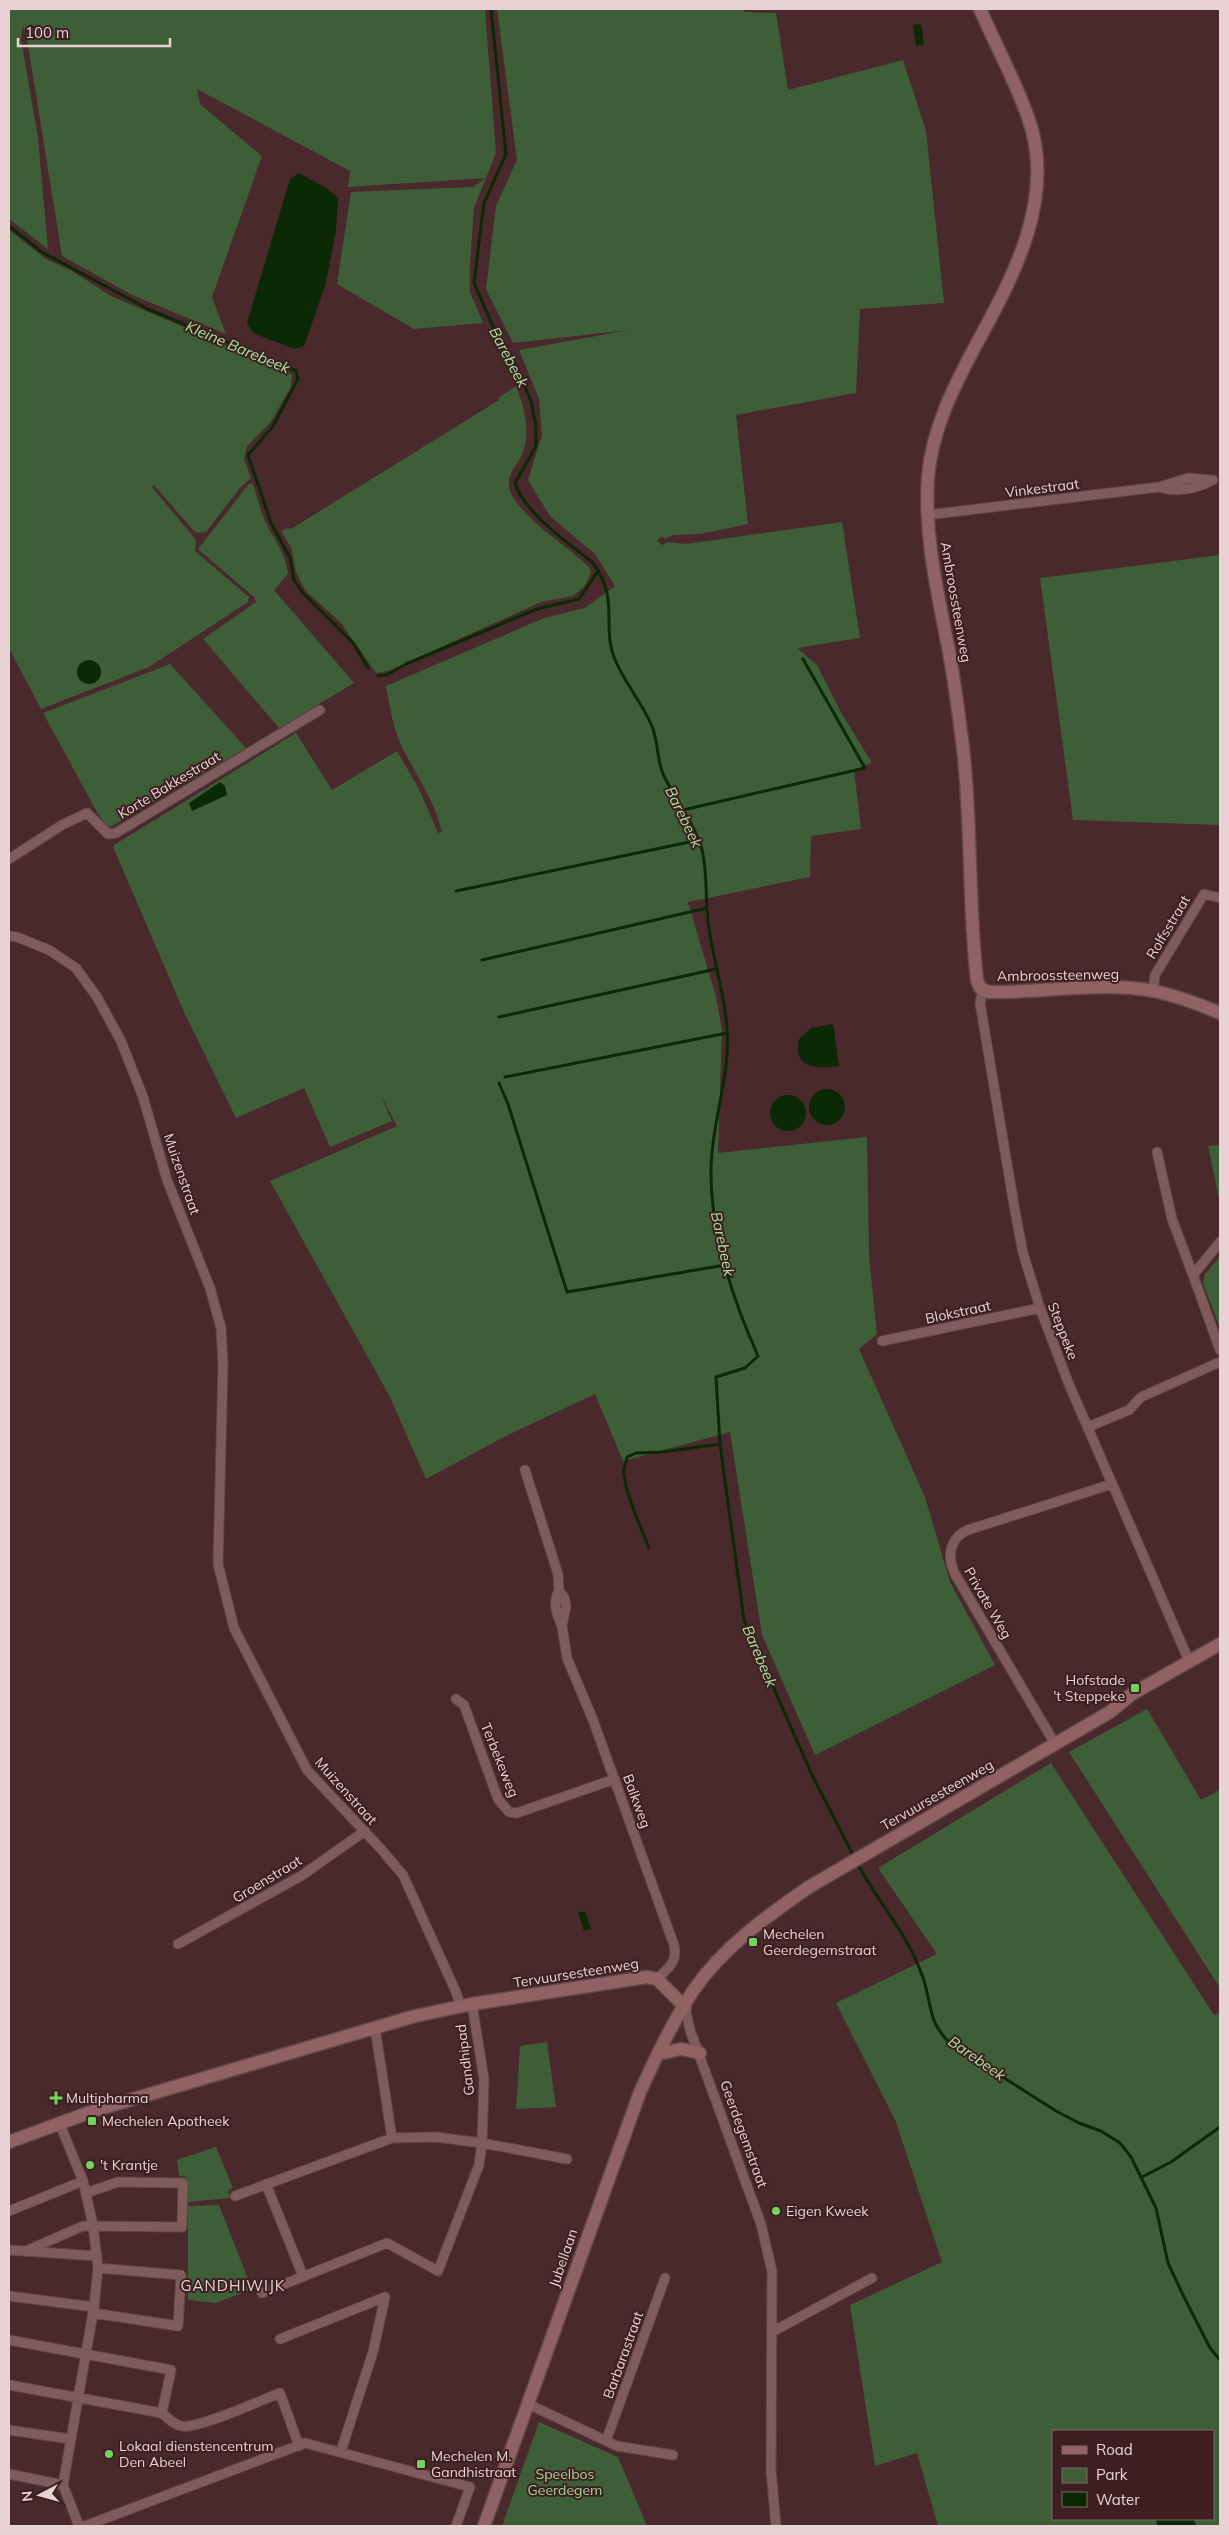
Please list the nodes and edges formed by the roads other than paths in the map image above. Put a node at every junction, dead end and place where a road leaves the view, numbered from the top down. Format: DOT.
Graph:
graph roads {
  1 [pos="980,9"];
  2 [pos="1217,479"];
  3 [pos="927,515"];
  4 [pos="320,710"];
  5 [pos="9,859"];
  6 [pos="1220,898"];
  7 [pos="9,936"];
  8 [pos="983,990"];
  9 [pos="1153,991"];
  10 [pos="1220,1012"];
  11 [pos="1157,1152"];
  12 [pos="1220,1242"];
  13 [pos="1193,1275"];
  14 [pos="1040,1308"];
  15 [pos="882,1341"];
  16 [pos="1220,1350"];
  17 [pos="1220,1362"];
  18 [pos="1088,1427"];
  19 [pos="525,1470"];
  20 [pos="1112,1484"];
  21 [pos="1220,1644"];
  22 [pos="1190,1661"];
  23 [pos="456,1699"];
  24 [pos="1055,1744"];
  25 [pos="615,1779"];
  26 [pos="364,1831"];
  27 [pos="178,1944"];
  28 [pos="656,1979"];
  29 [pos="466,2005"];
  30 [pos="685,2007"];
  31 [pos="375,2028"];
  32 [pos="700,2053"];
  33 [pos="658,2054"];
  34 [pos="59,2122"];
  35 [pos="392,2138"];
  36 [pos="9,2142"];
  37 [pos="482,2143"];
  38 [pos="567,2159"];
  39 [pos="83,2181"];
  40 [pos="266,2184"];
  41 [pos="86,2193"];
  42 [pos="235,2196"];
  43 [pos="9,2211"];
  44 [pos="93,2225"];
  45 [pos="9,2250"];
  46 [pos="26,2251"];
  47 [pos="97,2256"];
  48 [pos="98,2268"];
  49 [pos="303,2276"];
  50 [pos="665,2278"];
  51 [pos="872,2278"];
  52 [pos="262,2293"];
  53 [pos="9,2296"];
  54 [pos="93,2310"];
  55 [pos="772,2332"];
  56 [pos="280,2339"];
  57 [pos="9,2340"];
  58 [pos="85,2354"];
  59 [pos="9,2385"];
  60 [pos="77,2397"];
  61 [pos="528,2404"];
  62 [pos="162,2413"];
  63 [pos="9,2430"];
  64 [pos="70,2439"];
  65 [pos="606,2441"];
  66 [pos="299,2446"];
  67 [pos="341,2452"];
  68 [pos="673,2455"];
  69 [pos="9,2474"];
  70 [pos="62,2484"];
  71 [pos="79,2526"];
  72 [pos="86,2526"];
  73 [pos="456,2526"];
  74 [pos="484,2526"];
  75 [pos="776,2526"];
  1 -- 3 [label="street, Ambroossteenweg"];
  2 -- 3 [label="street, Vinkestraat"];
  3 -- 8 [label="street, Ambroossteenweg"];
  4 -- 5 [label="street, Korte Bakkestraat"];
  6 -- 9 [label="street, Rolfsstraat"];
  7 -- 26 [label="street, Muizenstraat"];
  8 -- 9 [label="street, Ambroossteenweg"];
  8 -- 14 [label="street, Steppeke"];
  9 -- 10 [label="street, Ambroossteenweg"];
  11 -- 13 [label="street"];
  12 -- 13 [label="street"];
  13 -- 16 [label="street"];
  14 -- 15 [label="street, Blokstraat"];
  14 -- 18 [label="street, Steppeke"];
  17 -- 18 [label="street"];
  18 -- 20 [label="street, Steppeke"];
  19 -- 25 [label="street, Balkweg"];
  20 -- 22 [label="street, Steppeke"];
  20 -- 24 [label="street, Private Weg"];
  21 -- 22 [label="street, Tervuursesteenweg"];
  22 -- 24 [label="street, Tervuursesteenweg"];
  23 -- 25 [label="street, Terbekeweg"];
  24 -- 30 [label="street, Tervuursesteenweg"];
  25 -- 28 [label="street, Balkweg"];
  26 -- 27 [label="street, Groenstraat"];
  26 -- 29 [label="street, Muizenstraat"];
  28 -- 29 [label="street, Tervuursesteenweg"];
  28 -- 30 [label="street, Tervuursesteenweg"];
  29 -- 31 [label="street, Tervuursesteenweg"];
  29 -- 37 [label="street, Gandhipad"];
  30 -- 32 [label="street, Geerdegemstraat"];
  30 -- 33 [label="street, Jubellaan"];
  31 -- 34 [label="street, Tervuursesteenweg"];
  31 -- 35 [label="street"];
  32 -- 33 [label="street"];
  32 -- 55 [label="street, Geerdegemstraat"];
  33 -- 61 [label="street, Jubellaan"];
  34 -- 36 [label="street, Tervuursesteenweg"];
  34 -- 39 [label="street"];
  35 -- 37 [label="street"];
  35 -- 40 [label="street"];
  37 -- 38 [label="street"];
  37 -- 49 [label="street, Gandhipad"];
  39 -- 41 [label="street"];
  39 -- 43 [label="street"];
  40 -- 42 [label="street"];
  40 -- 49 [label="street"];
  41 -- 44 [label="street"];
  41 -- 44 [label="street"];
  44 -- 46 [label="street"];
  44 -- 47 [label="street"];
  45 -- 46 [label="street"];
  46 -- 47 [label="street"];
  47 -- 48 [label="street"];
  48 -- 54 [label="street"];
  48 -- 54 [label="street"];
  49 -- 52 [label="street"];
  50 -- 65 [label="street, Barbarastraat"];
  51 -- 55 [label="street"];
  53 -- 54 [label="street"];
  54 -- 58 [label="street"];
  55 -- 75 [label="street, Geerdegemstraat"];
  56 -- 67 [label="street"];
  57 -- 58 [label="street"];
  58 -- 60 [label="street"];
  58 -- 62 [label="street"];
  59 -- 60 [label="street"];
  60 -- 62 [label="street"];
  60 -- 64 [label="street"];
  61 -- 65 [label="street"];
  61 -- 74 [label="street, Jubellaan"];
  62 -- 66 [label="street"];
  63 -- 64 [label="street"];
  64 -- 70 [label="street"];
  65 -- 68 [label="street"];
  66 -- 67 [label="street"];
  66 -- 72 [label="street"];
  67 -- 73 [label="street"];
  69 -- 70 [label="street"];
  70 -- 71 [label="street"];
}
